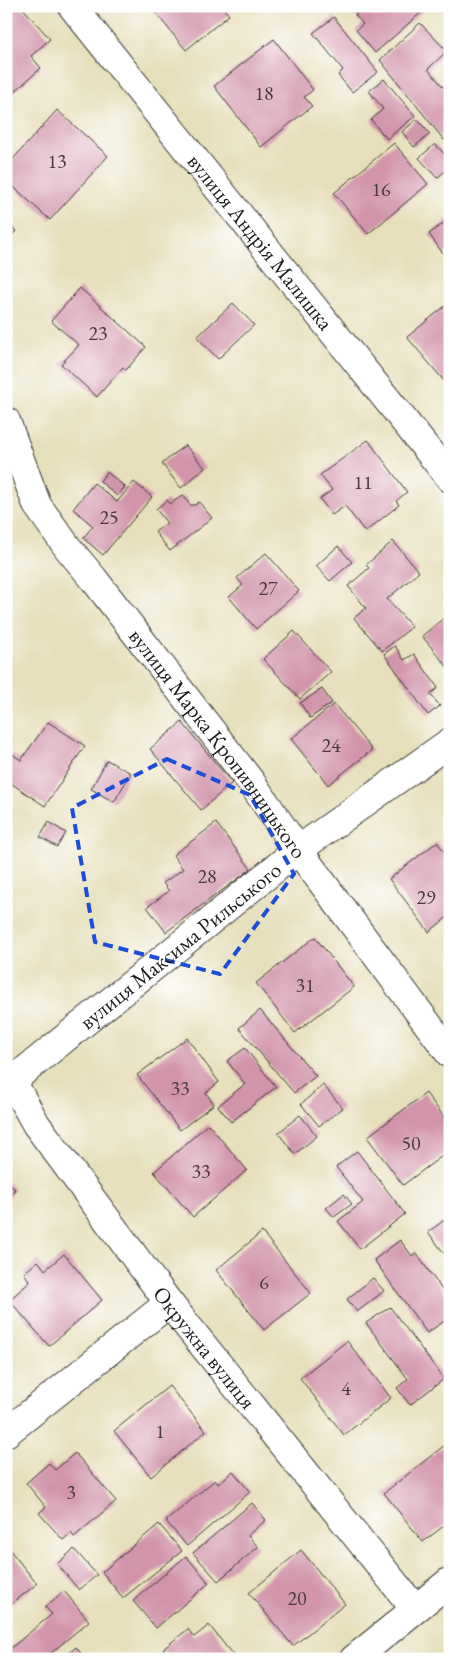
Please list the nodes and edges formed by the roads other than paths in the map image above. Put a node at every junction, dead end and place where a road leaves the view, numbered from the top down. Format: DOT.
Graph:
graph roads {
  1 [pos="72,6"];
  2 [pos="6,421"];
  3 [pos="450,478"];
  4 [pos="450,742"];
  5 [pos="298,850"];
  6 [pos="450,1054"];
  7 [pos="9,1079"];
  8 [pos="169,1303"];
  9 [pos="6,1433"];
  10 [pos="450,1581"];
  11 [pos="414,1609"];
  12 [pos="354,1659"];
  1 -- 3 [label="street, вулиця Андрія Малишка"];
  2 -- 5 [label="street, вулиця Марка Кропивницького"];
  4 -- 5 [label="street, вулиця Максима Рильського"];
  5 -- 6 [label="street, вулиця Марка Кропивницького"];
  5 -- 7 [label="street, вулиця Максима Рильського"];
  7 -- 8 [label="street, Окружна вулиця"];
  8 -- 9 [label="street"];
  8 -- 11 [label="street, Окружна вулиця"];
  10 -- 11 [label="street"];
  11 -- 12 [label="street"];
}
